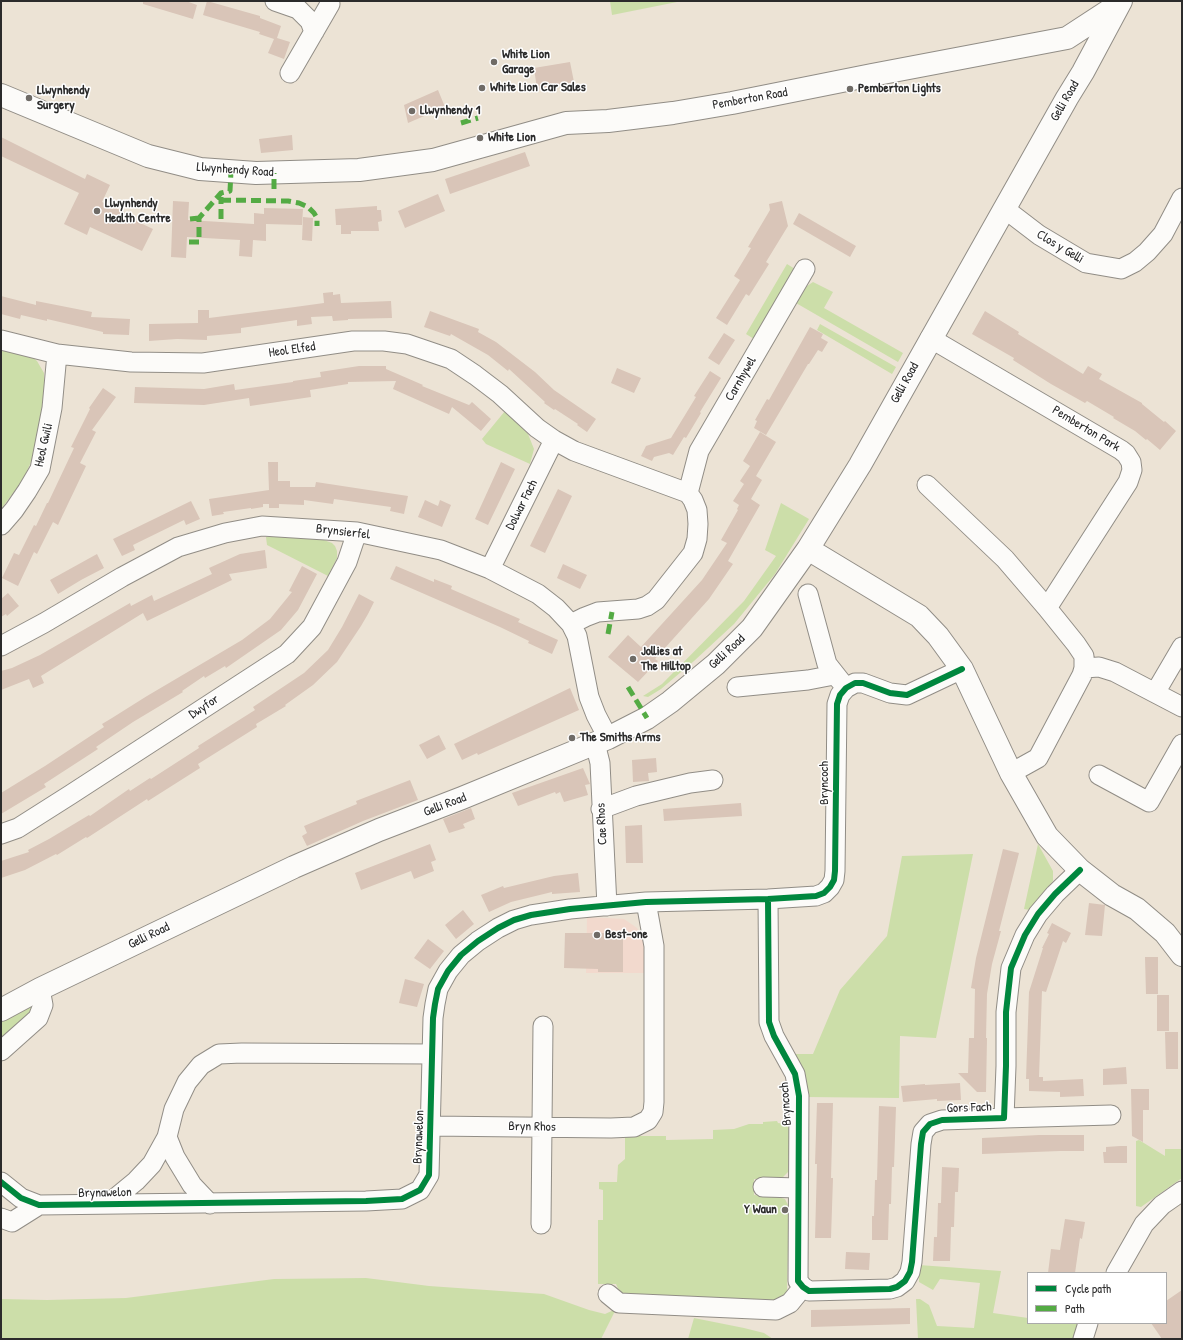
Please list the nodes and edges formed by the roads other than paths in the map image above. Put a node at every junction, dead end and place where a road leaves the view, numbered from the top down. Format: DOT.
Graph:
graph roads {
  1 [pos="275,1"];
  2 [pos="1119,3"];
  3 [pos="330,4"];
  4 [pos="314,32"];
  5 [pos="1067,38"];
  6 [pos="1083,72"];
  7 [pos="290,73"];
  8 [pos="1,95"];
  9 [pos="434,160"];
  10 [pos="1182,198"];
  11 [pos="1005,209"];
  12 [pos="804,269"];
  13 [pos="930,338"];
  14 [pos="1,340"];
  15 [pos="57,354"];
  16 [pos="554,440"];
  17 [pos="927,485"];
  18 [pos="688,493"];
  19 [pos="1,525"];
  20 [pos="356,532"];
  21 [pos="808,548"];
  22 [pos="490,568"];
  23 [pos="808,594"];
  24 [pos="1047,608"];
  25 [pos="571,624"];
  26 [pos="1,646"];
  27 [pos="1182,647"];
  28 [pos="1084,668"];
  29 [pos="962,669"];
  30 [pos="840,682"];
  31 [pos="737,687"];
  32 [pos="1155,693"];
  33 [pos="1182,707"];
  34 [pos="602,740"];
  35 [pos="1182,744"];
  36 [pos="1011,773"];
  37 [pos="1099,775"];
  38 [pos="713,780"];
  39 [pos="601,809"];
  40 [pos="1,834"];
  41 [pos="1080,870"];
  42 [pos="768,899"];
  43 [pos="646,902"];
  44 [pos="607,906"];
  45 [pos="1182,955"];
  46 [pos="40,989"];
  47 [pos="1,1010"];
  48 [pos="543,1026"];
  49 [pos="1,1051"];
  50 [pos="432,1054"];
  51 [pos="1111,1115"];
  52 [pos="1004,1118"];
  53 [pos="431,1126"];
  54 [pos="542,1127"];
  55 [pos="167,1137"];
  56 [pos="1,1182"];
  57 [pos="763,1187"];
  58 [pos="798,1188"];
  59 [pos="1182,1191"];
  60 [pos="108,1204"];
  61 [pos="210,1204"];
  62 [pos="39,1205"];
  63 [pos="1,1218"];
  64 [pos="541,1224"];
  65 [pos="1117,1272"];
  66 [pos="802,1287"];
  67 [pos="608,1294"];
  68 [pos="1088,1324"];
  69 [pos="1083,1339"];
  1 -- 4 [label="street"];
  2 -- 5 [label="main road"];
  2 -- 6 [label="main road"];
  3 -- 4 [label="street"];
  4 -- 7 [label="street"];
  5 -- 6 [label="main road, Gelli Road"];
  5 -- 9 [label="main road, Pemberton Road"];
  6 -- 11 [label="main road, Gelli Road"];
  8 -- 9 [label="main road, Llwynhendy Road"];
  10 -- 11 [label="street, Clos y Gelli"];
  11 -- 13 [label="main road, Gelli Road"];
  12 -- 18 [label="street, Carnhywel"];
  13 -- 21 [label="main road, Gelli Road"];
  13 -- 24 [label="street, Pemberton Park"];
  14 -- 15 [label="street, Heol Elfed"];
  15 -- 16 [label="street, Heol Elfed"];
  15 -- 19 [label="street, Heol Gwili"];
  16 -- 18 [label="street"];
  16 -- 22 [label="street, Dolwar Fach"];
  17 -- 24 [label="street"];
  18 -- 25 [label="street"];
  20 -- 22 [label="street, Brynsierfel"];
  20 -- 26 [label="street, Brynsierfel"];
  20 -- 40 [label="street, Dwyfor"];
  21 -- 29 [label="main road"];
  21 -- 34 [label="main road, Gelli Road"];
  22 -- 25 [label="street, Brynsierfel"];
  23 -- 30 [label="street"];
  24 -- 28 [label="street"];
  25 -- 34 [label="street, Brynsierfel"];
  27 -- 32 [label="street"];
  28 -- 32 [label="street"];
  28 -- 36 [label="street"];
  29 -- 30 [label="street"];
  29 -- 36 [label="main road"];
  30 -- 31 [label="street"];
  30 -- 42 [label="street, Bryncoch"];
  32 -- 33 [label="street"];
  34 -- 39 [label="street, Cae Rhos"];
  34 -- 46 [label="main road, Gelli Road"];
  35 -- 37 [label="street"];
  36 -- 41 [label="main road"];
  38 -- 39 [label="street"];
  39 -- 44 [label="street, Cae Rhos"];
  41 -- 45 [label="main road"];
  41 -- 52 [label="street, Gors Fach"];
  42 -- 43 [label="street, Bryncoch"];
  42 -- 58 [label="street, Bryncoch"];
  43 -- 44 [label="street, Brynawelon"];
  43 -- 54 [label="street, Bryn Rhos"];
  44 -- 50 [label="street, Brynawelon"];
  46 -- 47 [label="main road, Gelli Road"];
  46 -- 49 [label="street"];
  48 -- 54 [label="street"];
  50 -- 53 [label="street, Brynawelon"];
  50 -- 55 [label="street"];
  51 -- 52 [label="street, Gors Fach"];
  52 -- 66 [label="street, Gors Fach"];
  53 -- 54 [label="street, Bryn Rhos"];
  53 -- 61 [label="street, Brynawelon"];
  54 -- 64 [label="street"];
  55 -- 60 [label="street"];
  55 -- 61 [label="street"];
  56 -- 62 [label="street, Brynawelon"];
  57 -- 58 [label="street"];
  58 -- 66 [label="street, Bryncoch"];
  59 -- 65 [label="street"];
  60 -- 61 [label="street, Brynawelon"];
  60 -- 62 [label="street, Brynawelon"];
  62 -- 63 [label="street"];
  66 -- 67 [label="street"];
  68 -- 69 [label="street"];
}
